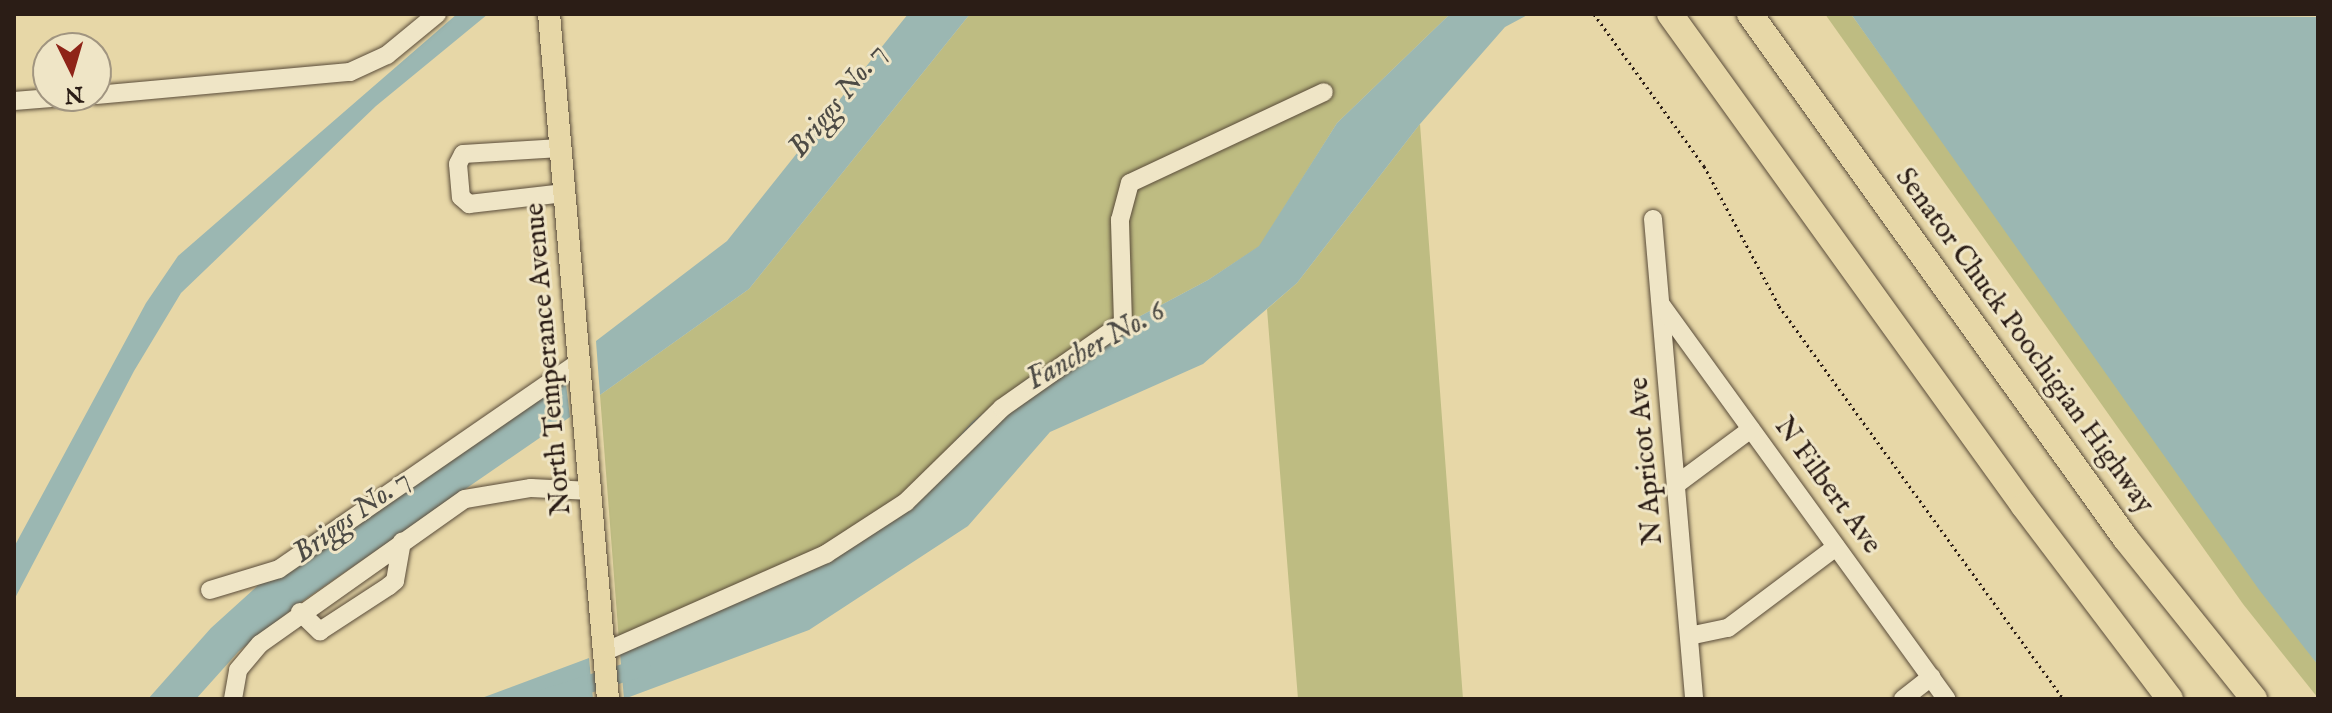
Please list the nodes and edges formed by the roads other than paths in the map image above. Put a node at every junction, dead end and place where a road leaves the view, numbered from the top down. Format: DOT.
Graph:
graph roads {
  1 [pos="437,14"];
  2 [pos="549,14"];
  3 [pos="1670,14"];
  4 [pos="1750,14"];
  5 [pos="1324,92"];
  6 [pos="112,94"];
  7 [pos="560,148"];
  8 [pos="564,193"];
  9 [pos="1653,219"];
  10 [pos="1662,306"];
  11 [pos="580,361"];
  12 [pos="1751,429"];
  13 [pos="1677,484"];
  14 [pos="591,491"];
  15 [pos="402,542"];
  16 [pos="1836,547"];
  17 [pos="210,590"];
  18 [pos="300,612"];
  19 [pos="1689,636"];
  20 [pos="605,662"];
  21 [pos="1931,677"];
  22 [pos="608,698"];
  23 [pos="233,699"];
  24 [pos="1694,699"];
  25 [pos="1903,699"];
  26 [pos="1947,699"];
  27 [pos="2170,699"];
  28 [pos="2254,699"];
  1 -- 6 [label="street"];
  2 -- 7 [label="main road, North Temperance Avenue"];
  3 -- 27 [label="highway"];
  4 -- 28 [label="highway, Senator Chuck Poochigian Highway"];
  5 -- 20 [label="street"];
  7 -- 8 [label="main road, North Temperance Avenue"];
  7 -- 8 [label="street"];
  8 -- 11 [label="main road, North Temperance Avenue"];
  9 -- 10 [label="street, N Apricot Ave"];
  10 -- 12 [label="street, N Filbert Ave"];
  10 -- 13 [label="street, N Apricot Ave"];
  11 -- 14 [label="main road, North Temperance Avenue"];
  11 -- 17 [label="street"];
  12 -- 13 [label="street"];
  12 -- 16 [label="street, N Filbert Ave"];
  13 -- 19 [label="street, N Apricot Ave"];
  14 -- 15 [label="street"];
  14 -- 20 [label="main road, North Temperance Avenue"];
  15 -- 18 [label="street"];
  15 -- 18 [label="street"];
  16 -- 19 [label="street"];
  16 -- 21 [label="street, N Filbert Ave"];
  18 -- 23 [label="street"];
  19 -- 24 [label="street, N Apricot Ave"];
  20 -- 22 [label="main road, North Temperance Avenue"];
  21 -- 25 [label="street"];
  21 -- 26 [label="street, N Filbert Ave"];
}
